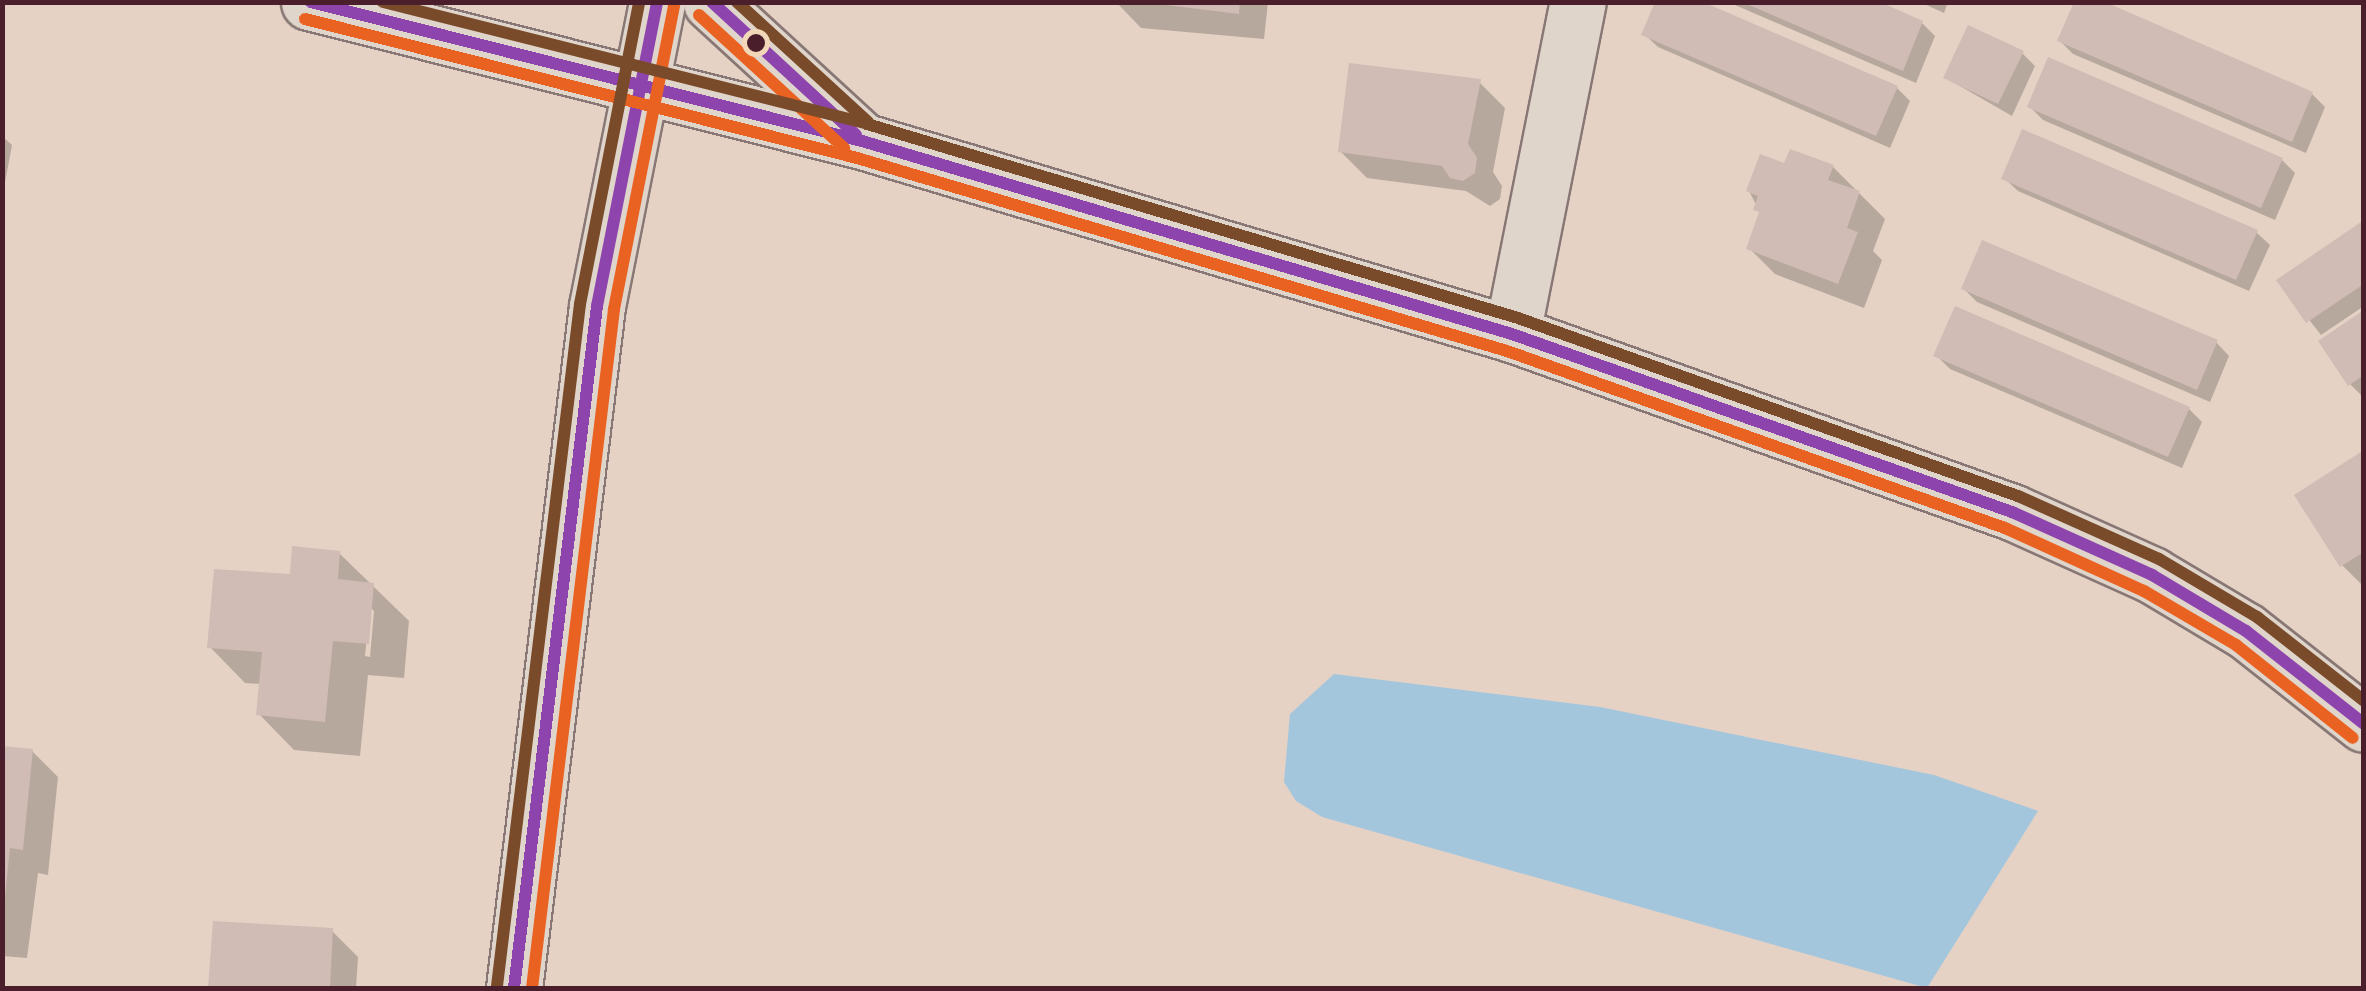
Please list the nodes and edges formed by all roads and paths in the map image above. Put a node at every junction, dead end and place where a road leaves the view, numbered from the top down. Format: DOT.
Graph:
graph roads {
  1 [pos="309,2"];
  2 [pos="657,2"];
  3 [pos="711,2"];
  4 [pos="1578,2"];
  5 [pos="644,88"];
  6 [pos="862,141"];
  7 [pos="1512,334"];
  8 [pos="2364,724"];
  9 [pos="514,988"];
  1 -- 5 [label="street"];
  2 -- 5 [label="street"];
  3 -- 6 [label="street"];
  4 -- 7 [label="street"];
  5 -- 6 [label="street"];
  5 -- 9 [label="street"];
  6 -- 7 [label="street"];
  7 -- 8 [label="street"];
}
